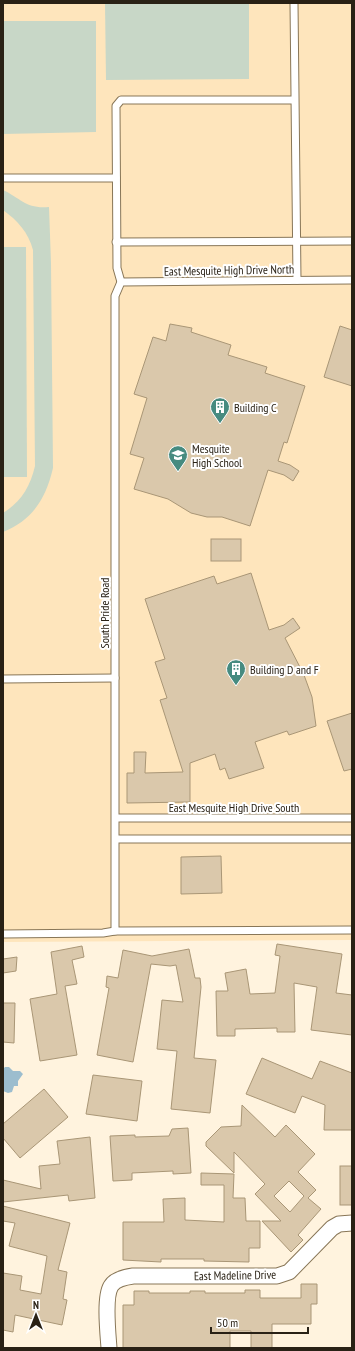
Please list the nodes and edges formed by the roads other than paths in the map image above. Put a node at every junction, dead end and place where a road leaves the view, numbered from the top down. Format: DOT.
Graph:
graph roads {
  1 [pos="294,3"];
  2 [pos="294,100"];
  3 [pos="3,178"];
  4 [pos="116,178"];
  5 [pos="296,241"];
  6 [pos="352,241"];
  7 [pos="116,242"];
  8 [pos="297,280"];
  9 [pos="352,280"];
  10 [pos="121,282"];
  11 [pos="115,678"];
  12 [pos="3,679"];
  13 [pos="116,818"];
  14 [pos="352,818"];
  15 [pos="116,839"];
  16 [pos="352,839"];
  17 [pos="352,930"];
  18 [pos="115,931"];
  19 [pos="3,934"];
  20 [pos="352,1223"];
  21 [pos="109,1348"];
  1 -- 2 [label="lane"];
  2 -- 4 [label="lane"];
  2 -- 5 [label="lane"];
  3 -- 4 [label="lane"];
  4 -- 7 [label="lane"];
  5 -- 6 [label="lane"];
  5 -- 7 [label="lane"];
  5 -- 8 [label="lane"];
  7 -- 10 [label="lane"];
  8 -- 9 [label="lane, East Mesquite High Drive North"];
  8 -- 10 [label="lane, East Mesquite High Drive North"];
  10 -- 11 [label="lane, South Pride Road"];
  11 -- 12 [label="lane"];
  11 -- 13 [label="lane, South Pride Road"];
  13 -- 14 [label="lane, East Mesquite High Drive South"];
  13 -- 15 [label="lane, South Pride Road"];
  15 -- 16 [label="lane"];
  15 -- 18 [label="lane, South Pride Road"];
  17 -- 18 [label="lane"];
  18 -- 19 [label="lane"];
  20 -- 21 [label="street, East Madeline Drive"];
}
